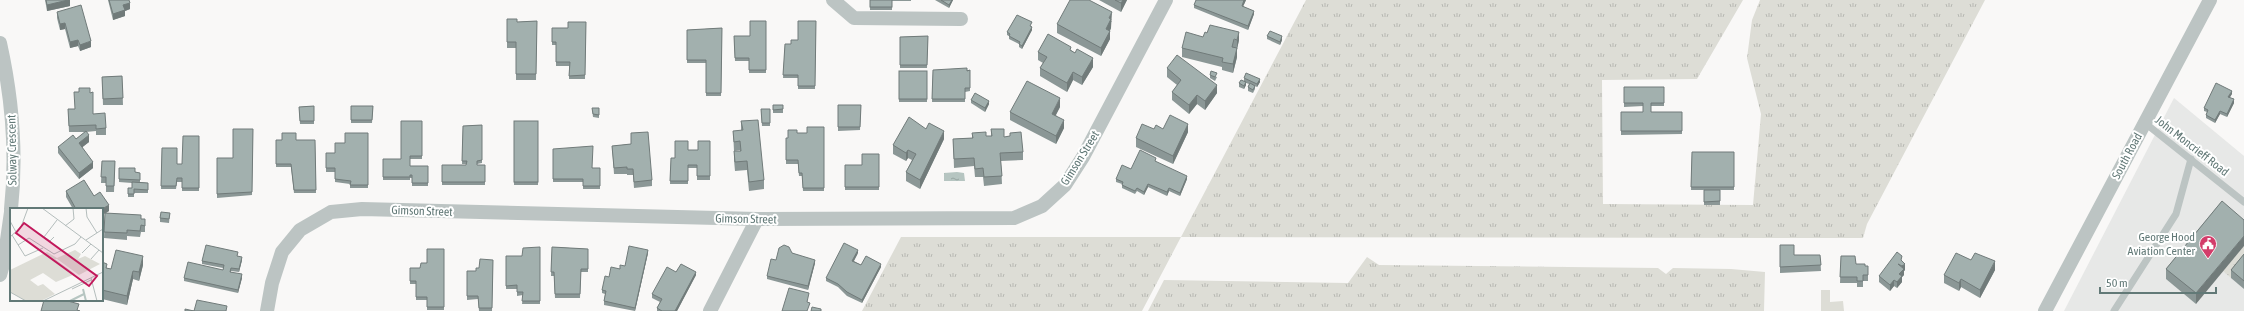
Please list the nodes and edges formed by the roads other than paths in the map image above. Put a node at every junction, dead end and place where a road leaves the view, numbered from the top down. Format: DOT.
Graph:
graph roads {
  1 [pos="833,0"];
  2 [pos="1166,0"];
  3 [pos="2210,0"];
  4 [pos="961,19"];
  5 [pos="0,43"];
  6 [pos="2145,123"];
  7 [pos="2191,159"];
  8 [pos="2244,202"];
  9 [pos="11,208"];
  10 [pos="10,217"];
  11 [pos="757,219"];
  12 [pos="0,275"];
  13 [pos="267,311"];
  14 [pos="710,311"];
  15 [pos="2045,311"];
  16 [pos="2114,311"];
  1 -- 4 [label="street"];
  2 -- 11 [label="street, Gimson Street"];
  3 -- 6 [label="street, South Road"];
  5 -- 9 [label="street, Solway Crescent"];
  6 -- 7 [label="lane, John Moncrieff Road"];
  6 -- 15 [label="street, South Road"];
  7 -- 8 [label="lane, John Moncrieff Road"];
  7 -- 16 [label="lane"];
  10 -- 12 [label="street, Solway Crescent"];
  11 -- 13 [label="street, Gimson Street"];
  11 -- 14 [label="street"];
}
